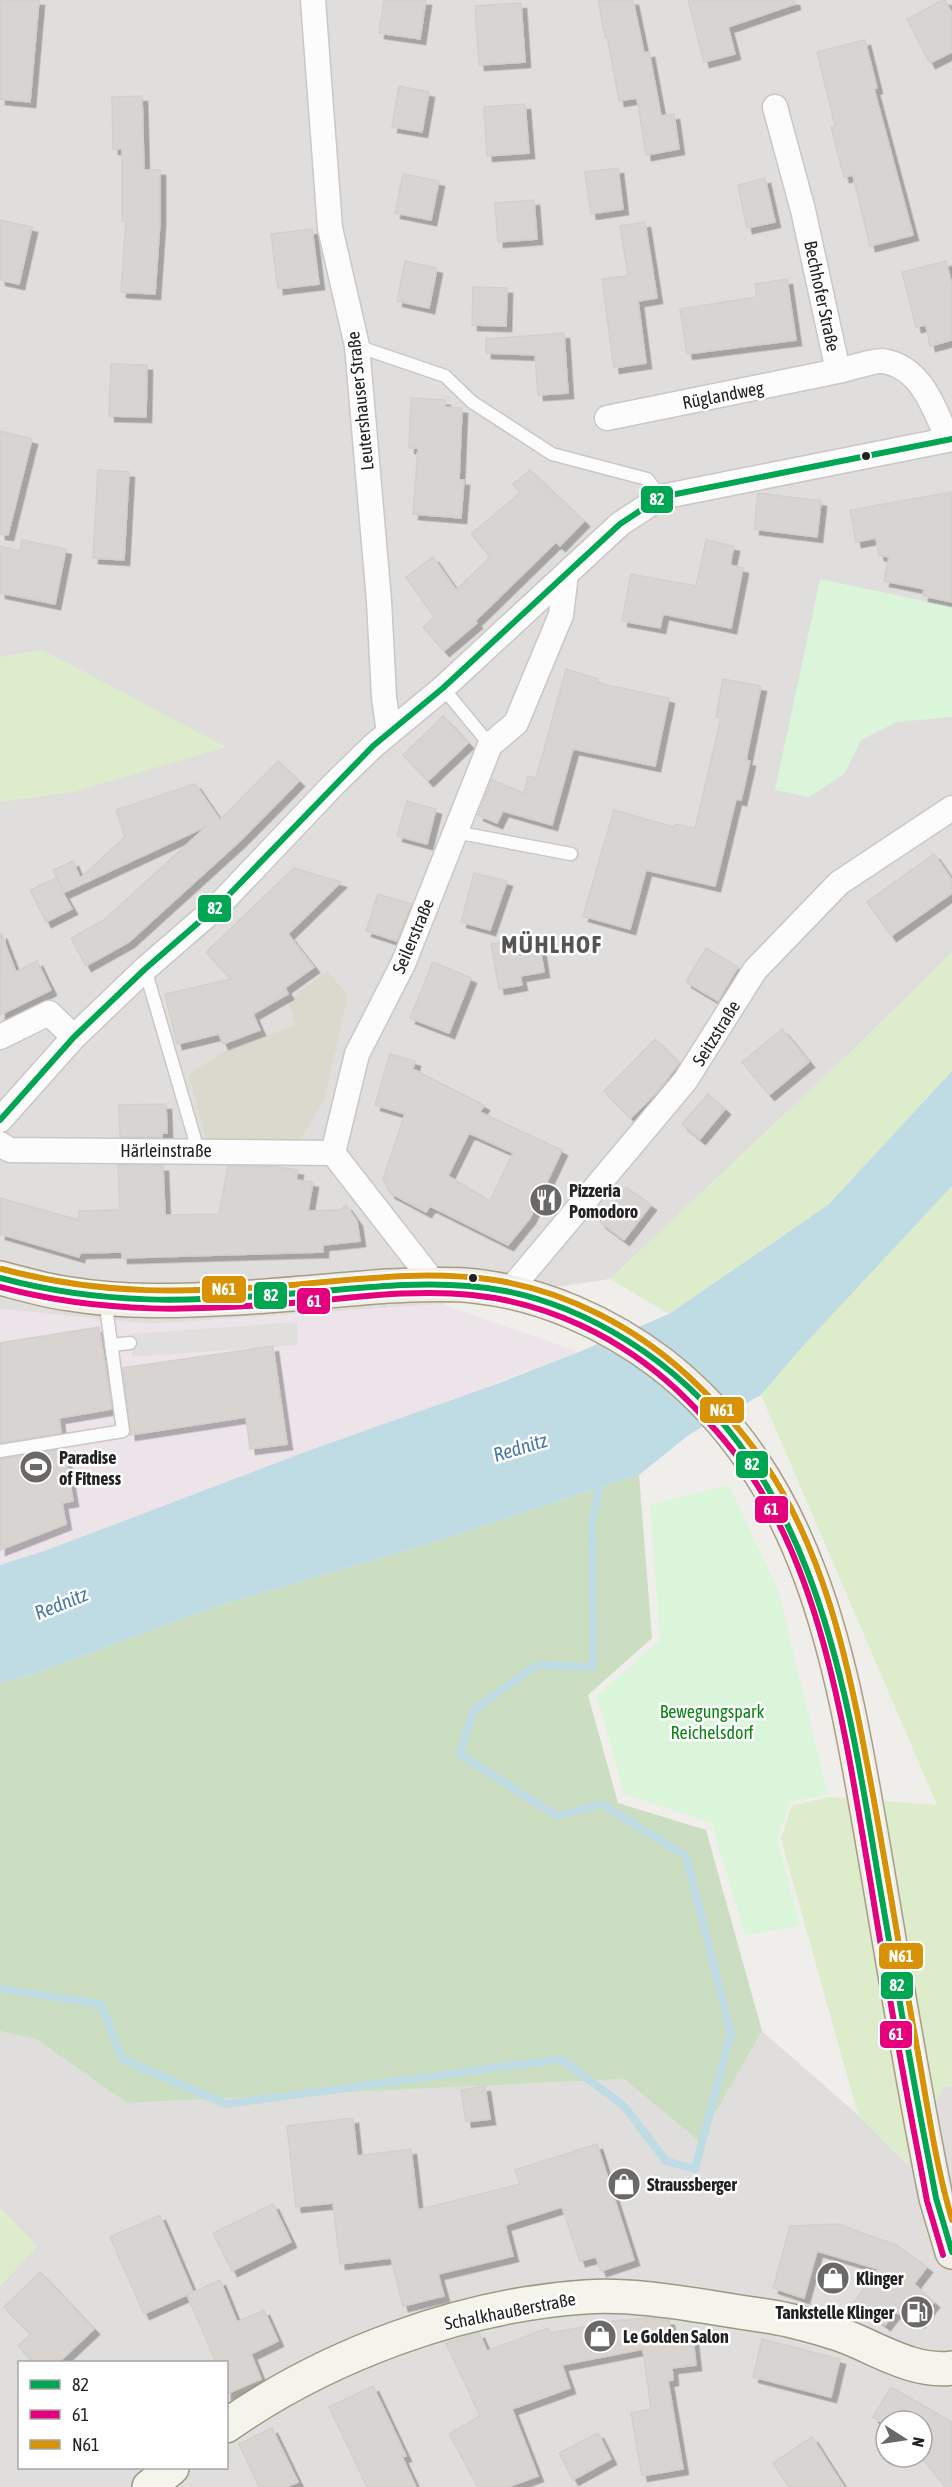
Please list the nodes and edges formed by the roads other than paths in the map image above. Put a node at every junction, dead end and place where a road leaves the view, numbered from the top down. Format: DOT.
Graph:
graph roads {
  1 [pos="313,0"];
  2 [pos="775,107"];
  3 [pos="357,346"];
  4 [pos="838,371"];
  5 [pos="607,418"];
  6 [pos="950,440"];
  7 [pos="661,497"];
  8 [pos="566,574"];
  9 [pos="442,688"];
  10 [pos="389,733"];
  11 [pos="490,745"];
  12 [pos="952,808"];
  13 [pos="455,832"];
  14 [pos="571,854"];
  15 [pos="145,969"];
  16 [pos="0,1037"];
  17 [pos="74,1037"];
  18 [pos="0,1120"];
  19 [pos="0,1144"];
  20 [pos="198,1150"];
  21 [pos="333,1153"];
  22 [pos="0,1278"];
  23 [pos="435,1284"];
  24 [pos="509,1291"];
  25 [pos="105,1298"];
  26 [pos="130,1343"];
  27 [pos="111,1345"];
  28 [pos="0,1451"];
  29 [pos="952,2252"];
  30 [pos="952,2368"];
  31 [pos="228,2425"];
  32 [pos="171,2469"];
  33 [pos="148,2487"];
  1 -- 3 [label="street, Leutershauser Straße"];
  2 -- 4 [label="street, Bechhofer Straße"];
  3 -- 7 [label="lane"];
  3 -- 10 [label="street, Leutershauser Straße"];
  4 -- 5 [label="street, Rüglandweg"];
  4 -- 6 [label="street, Bechhofer Straße"];
  6 -- 7 [label="street"];
  7 -- 8 [label="street"];
  8 -- 9 [label="street"];
  8 -- 11 [label="street, Seilerstraße"];
  9 -- 10 [label="street"];
  9 -- 11 [label="lane"];
  10 -- 15 [label="street"];
  11 -- 13 [label="street, Seilerstraße"];
  12 -- 24 [label="street, Seitzstraße"];
  13 -- 14 [label="lane"];
  13 -- 21 [label="street, Seilerstraße"];
  15 -- 17 [label="street"];
  15 -- 20 [label="lane"];
  16 -- 17 [label="street"];
  17 -- 18 [label="street"];
  19 -- 20 [label="street, Härleinstraße"];
  20 -- 21 [label="street, Härleinstraße"];
  21 -- 23 [label="street"];
  22 -- 25 [label="main road"];
  23 -- 24 [label="main road"];
  23 -- 25 [label="main road"];
  24 -- 29 [label="main road"];
  25 -- 27 [label="lane"];
  26 -- 27 [label="lane"];
  27 -- 28 [label="lane"];
  30 -- 31 [label="main road, Schalkhaußerstraße"];
  32 -- 33 [label="main road"];
}
